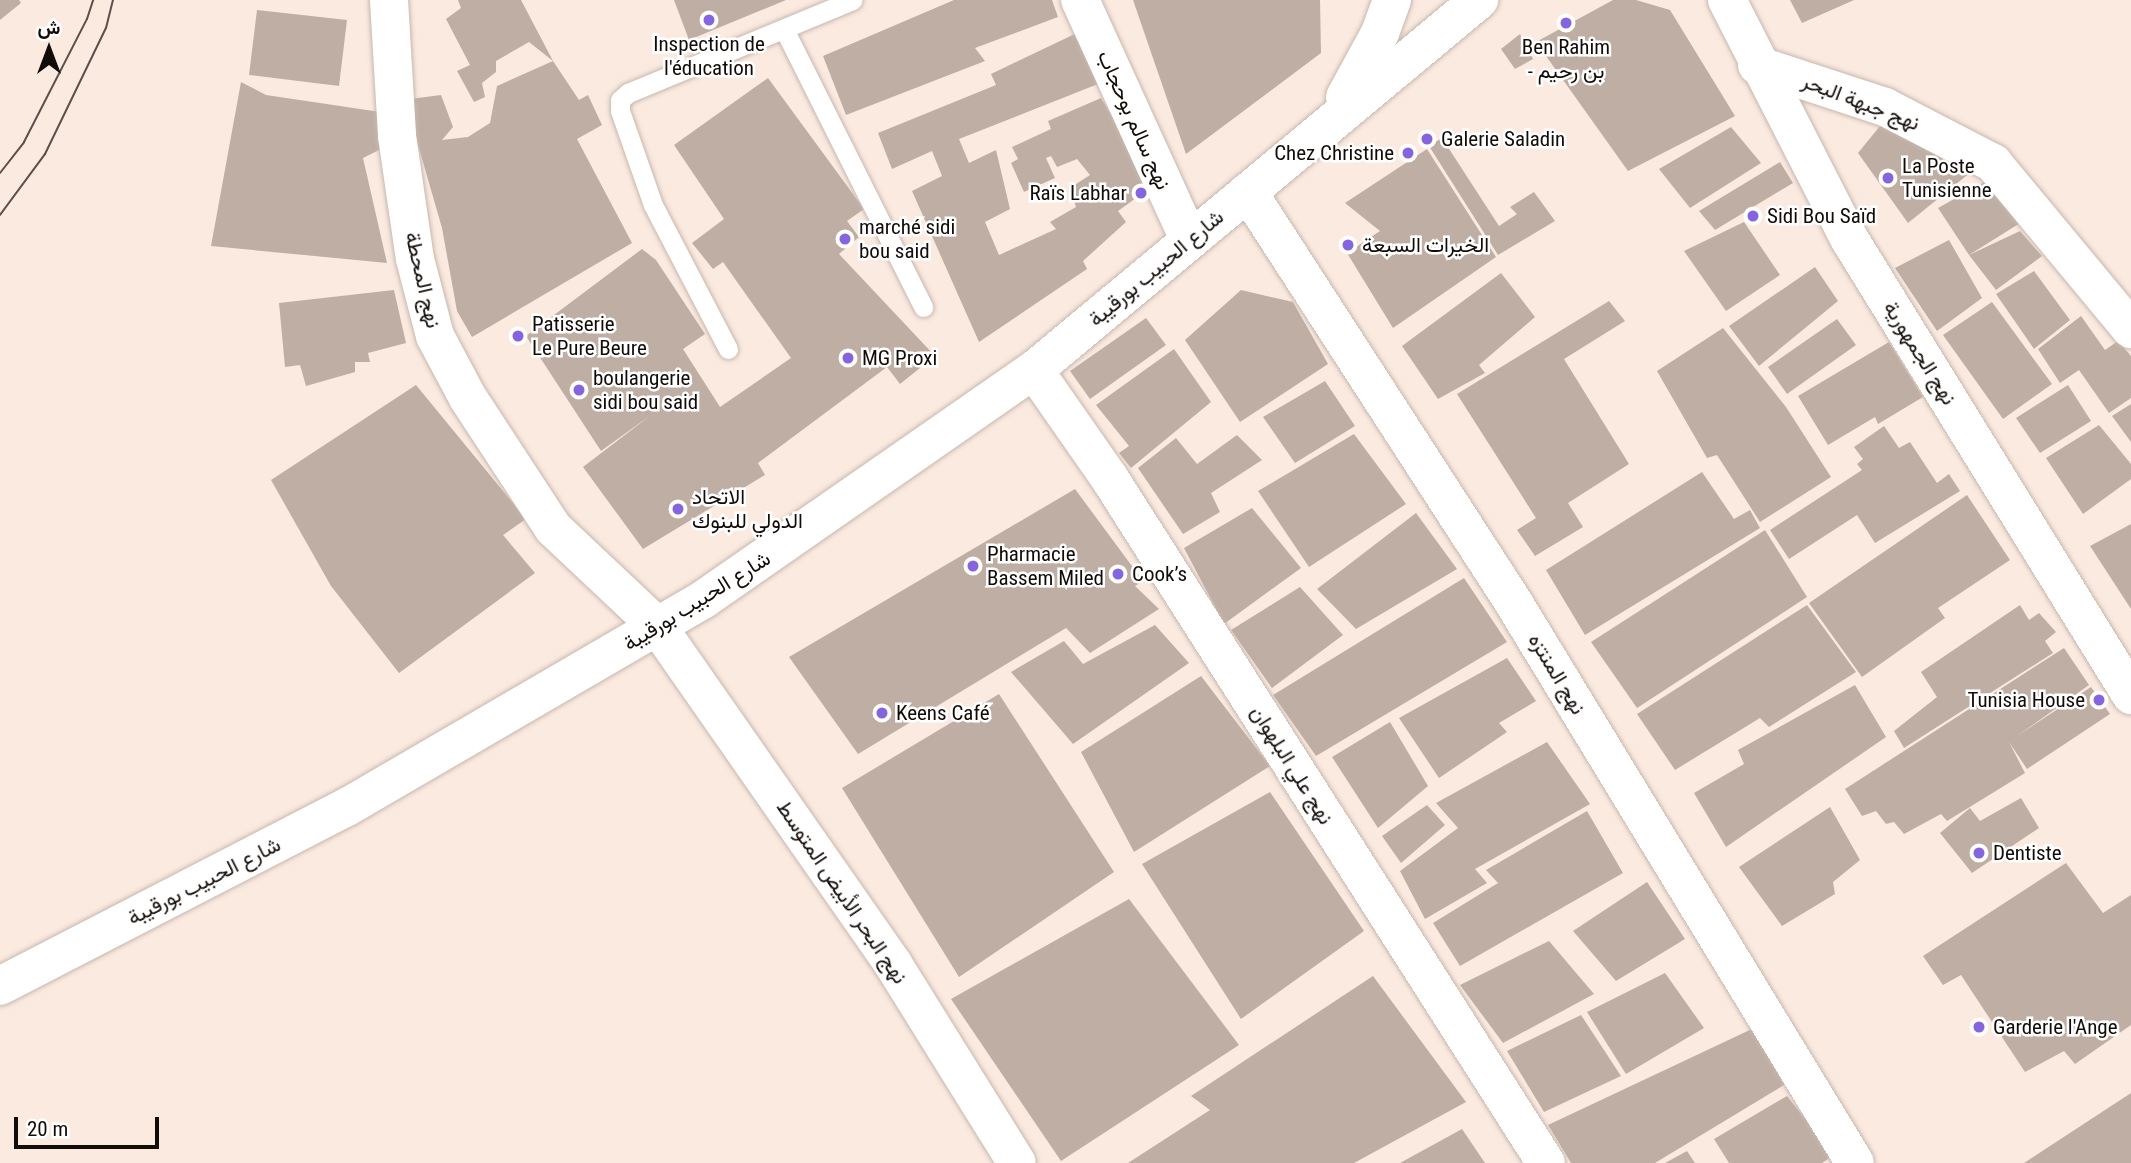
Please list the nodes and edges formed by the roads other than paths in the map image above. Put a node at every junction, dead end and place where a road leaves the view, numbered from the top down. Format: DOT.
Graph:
graph roads {
  1 [pos="389,0"];
  2 [pos="853,0"];
  3 [pos="1080,0"];
  4 [pos="1391,0"];
  5 [pos="1479,0"];
  6 [pos="1727,0"];
  7 [pos="784,29"];
  8 [pos="1757,65"];
  9 [pos="1330,119"];
  10 [pos="1248,192"];
  11 [pos="1189,239"];
  12 [pos="923,307"];
  13 [pos="2131,330"];
  14 [pos="728,349"];
  15 [pos="1034,370"];
  16 [pos="658,627"];
  17 [pos="2131,695"];
  18 [pos="0,986"];
  19 [pos="1017,1163"];
  20 [pos="1546,1163"];
  21 [pos="1855,1163"];
  1 -- 16 [label="street, نهج المحطة"];
  2 -- 7 [label="lane"];
  3 -- 11 [label="street, نهج سالم بوحجاب"];
  4 -- 9 [label="street, شارع الحبيب بورقيبة"];
  5 -- 9 [label="street, شارع الحبيب بورقيبة"];
  6 -- 8 [label="street, نهج الجمهورية"];
  7 -- 12 [label="lane"];
  7 -- 14 [label="lane"];
  8 -- 13 [label="street, نهج جبهة البحر"];
  8 -- 17 [label="street, نهج الجمهورية"];
  9 -- 10 [label="street, شارع الحبيب بورقيبة"];
  10 -- 11 [label="street, شارع الحبيب بورقيبة"];
  10 -- 21 [label="street, نهج المنتزه"];
  11 -- 15 [label="street, شارع الحبيب بورقيبة"];
  15 -- 16 [label="street, شارع الحبيب بورقيبة"];
  15 -- 20 [label="street, نهج علي البلهوان"];
  16 -- 18 [label="street, شارع الحبيب بورقيبة"];
  16 -- 19 [label="street, نهج البحر الأبيض المتوسط"];
}
